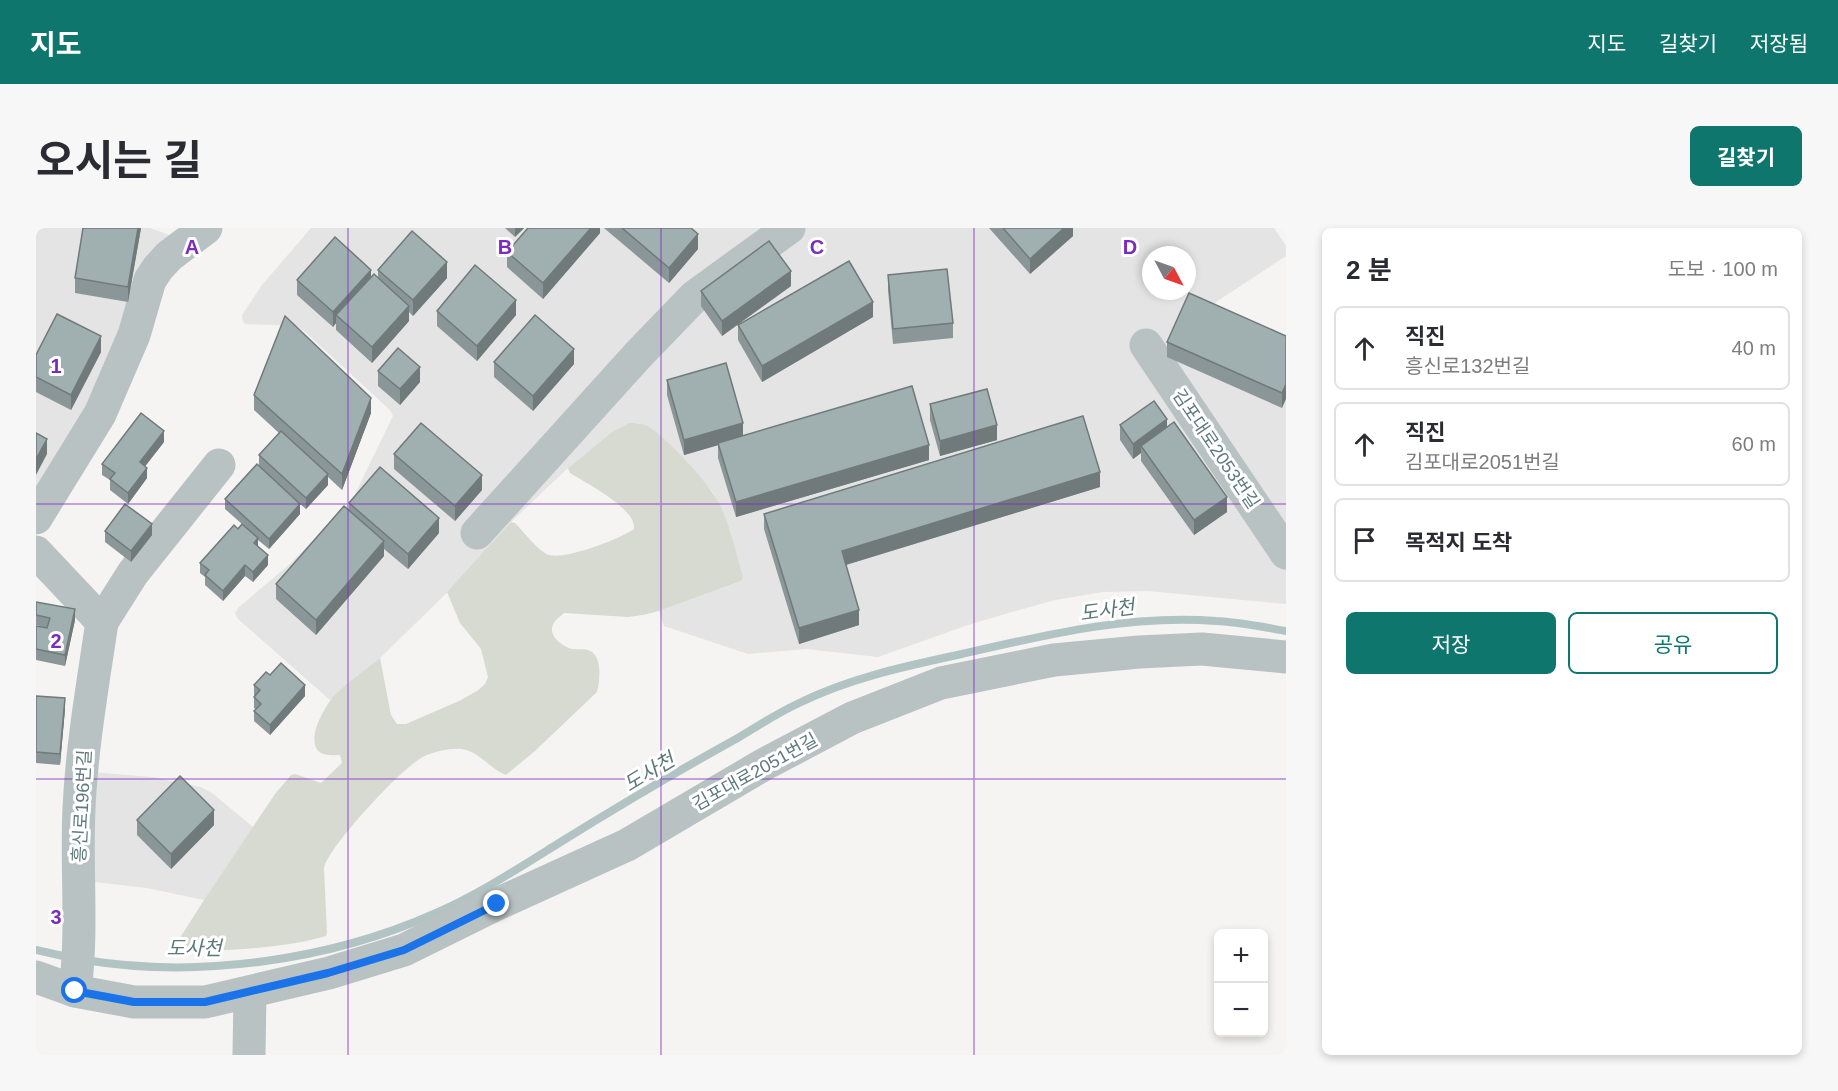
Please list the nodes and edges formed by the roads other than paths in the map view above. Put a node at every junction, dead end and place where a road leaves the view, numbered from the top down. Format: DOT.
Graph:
graph roads {
  1 [pos="206,228"];
  2 [pos="789,228"];
  3 [pos="1146,345"];
  4 [pos="219,465"];
  5 [pos="36,518"];
  6 [pos="477,533"];
  7 [pos="36,552"];
  8 [pos="1286,553"];
  9 [pos="102,622"];
  10 [pos="1286,657"];
  11 [pos="77,971"];
  12 [pos="36,976"];
  13 [pos="250,992"];
  14 [pos="249,1055"];
  1 -- 5 [label="lane"];
  2 -- 6 [label="lane"];
  3 -- 8 [label="lane, 김포대로2053번길"];
  4 -- 9 [label="lane, 흥신로196번길"];
  7 -- 9 [label="lane"];
  9 -- 11 [label="lane, 흥신로196번길"];
  10 -- 13 [label="lane, 김포대로2051번길"];
  11 -- 12 [label="lane, 김포대로2051번길"];
  11 -- 13 [label="lane, 김포대로2051번길"];
  13 -- 14 [label="lane"];
}
